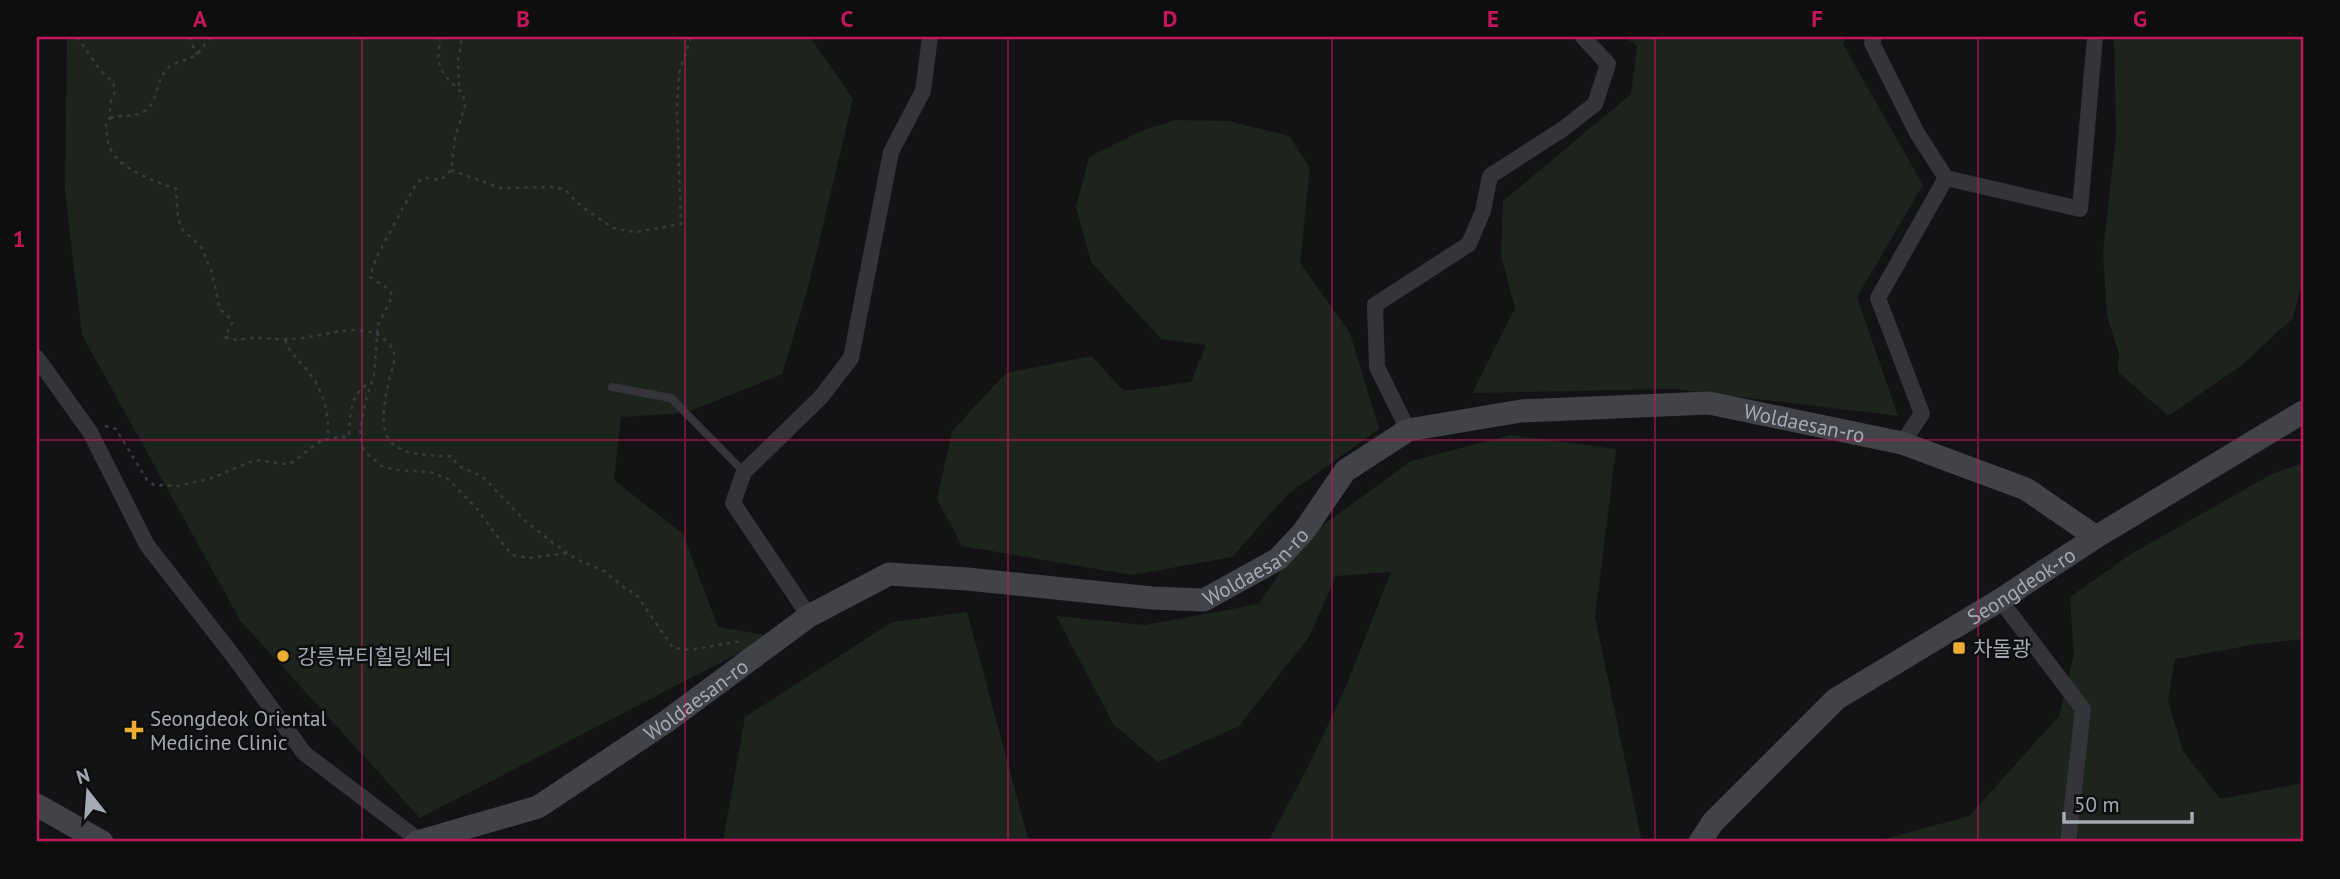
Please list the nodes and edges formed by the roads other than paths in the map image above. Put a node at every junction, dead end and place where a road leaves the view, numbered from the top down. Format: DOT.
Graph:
graph roads {
  1 [pos="930,37"];
  2 [pos="1583,37"];
  3 [pos="1874,37"];
  4 [pos="2095,37"];
  5 [pos="1946,178"];
  6 [pos="37,358"];
  7 [pos="612,387"];
  8 [pos="2303,412"];
  9 [pos="1408,430"];
  10 [pos="1902,443"];
  11 [pos="744,471"];
  12 [pos="2096,537"];
  13 [pos="2000,600"];
  14 [pos="809,615"];
  15 [pos="37,804"];
  16 [pos="102,842"];
  17 [pos="418,842"];
  18 [pos="1700,842"];
  19 [pos="2067,842"];
  1 -- 11 [label="street"];
  2 -- 9 [label="street"];
  3 -- 5 [label="street"];
  4 -- 5 [label="street"];
  5 -- 10 [label="street"];
  6 -- 17 [label="street"];
  7 -- 11 [label="lane"];
  8 -- 12 [label="street, Seongdeok-ro"];
  9 -- 10 [label="street, Woldaesan-ro"];
  9 -- 14 [label="street, Woldaesan-ro"];
  10 -- 12 [label="street, Woldaesan-ro"];
  11 -- 14 [label="street"];
  12 -- 13 [label="street, Seongdeok-ro"];
  13 -- 18 [label="street, Seongdeok-ro"];
  13 -- 19 [label="street"];
  14 -- 17 [label="street, Woldaesan-ro"];
  15 -- 16 [label="street"];
}
